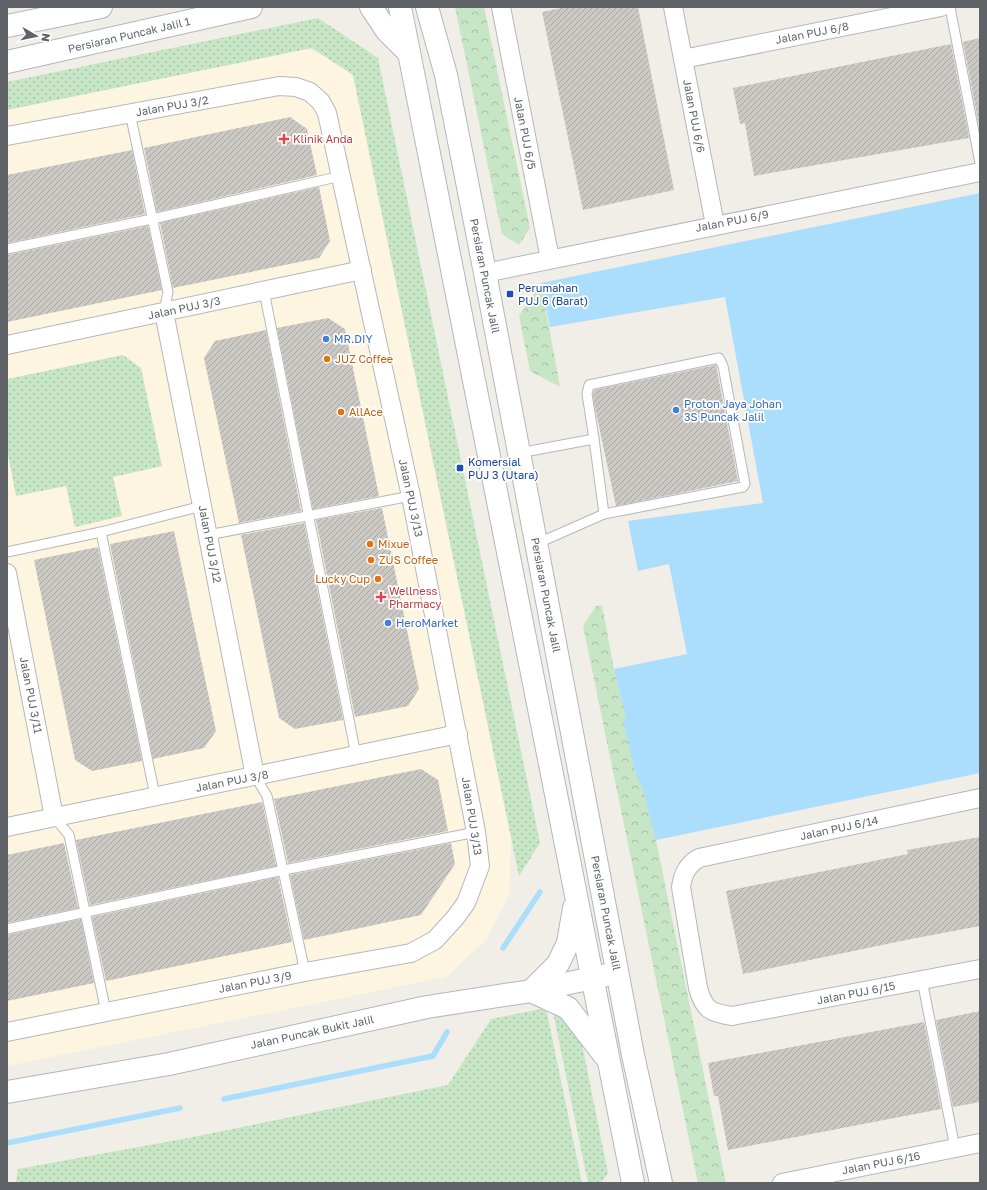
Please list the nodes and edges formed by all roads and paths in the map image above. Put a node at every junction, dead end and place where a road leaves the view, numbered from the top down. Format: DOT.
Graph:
graph roads {
  1 [pos="101,7"];
  2 [pos="251,7"];
  3 [pos="371,7"];
  4 [pos="400,7"];
  5 [pos="427,7"];
  6 [pos="501,7"];
  7 [pos="674,7"];
  8 [pos="941,7"];
  9 [pos="950,7"];
  10 [pos="7,26"];
  11 [pos="409,53"];
  12 [pos="683,59"];
  13 [pos="7,62"];
  14 [pos="130,113"];
  15 [pos="327,113"];
  16 [pos="7,136"];
  17 [pos="980,164"];
  18 [pos="980,172"];
  19 [pos="341,176"];
  20 [pos="152,219"];
  21 [pos="715,225"];
  22 [pos="7,249"];
  23 [pos="550,259"];
  24 [pos="362,270"];
  25 [pos="485,273"];
  26 [pos="264,291"];
  27 [pos="164,312"];
  28 [pos="7,345"];
  29 [pos="594,439"];
  30 [pos="519,453"];
  31 [pos="411,496"];
  32 [pos="202,506"];
  33 [pos="604,514"];
  34 [pos="309,515"];
  35 [pos="100,532"];
  36 [pos="208,535"];
  37 [pos="536,544"];
  38 [pos="7,552"];
  39 [pos="7,574"];
  40 [pos="458,734"];
  41 [pos="356,755"];
  42 [pos="255,776"];
  43 [pos="155,796"];
  44 [pos="980,798"];
  45 [pos="54,817"];
  46 [pos="7,827"];
  47 [pos="476,832"];
  48 [pos="284,870"];
  49 [pos="474,885"];
  50 [pos="576,895"];
  51 [pos="85,913"];
  52 [pos="7,929"];
  53 [pos="980,969"];
  54 [pos="305,972"];
  55 [pos="618,973"];
  56 [pos="592,978"];
  57 [pos="922,980"];
  58 [pos="531,991"];
  59 [pos="106,1012"];
  60 [pos="732,1016"];
  61 [pos="7,1032"];
  62 [pos="609,1060"];
  63 [pos="7,1092"];
  64 [pos="980,1143"];
  65 [pos="955,1148"];
  66 [pos="633,1183"];
  67 [pos="661,1183"];
  68 [pos="782,1183"];
  1 -- 10 [label="main road"];
  2 -- 13 [label="main road, Persiaran Puncak Jalil 1"];
  3 -- 11 [label="main road"];
  4 -- 11 [label="main road"];
  5 -- 25 [label="main road, Persiaran Puncak Jalil"];
  6 -- 23 [label="street, Jalan PUJ 6/5"];
  7 -- 12 [label="street, Jalan PUJ 6/6"];
  8 -- 12 [label="street, Jalan PUJ 6/8"];
  9 -- 17 [label="lane"];
  11 -- 50 [label="main road"];
  12 -- 21 [label="street, Jalan PUJ 6/6"];
  14 -- 15 [label="street, Jalan PUJ 3/2"];
  14 -- 16 [label="street, Jalan PUJ 3/2"];
  14 -- 20 [label="lane"];
  15 -- 19 [label="street, Jalan PUJ 3/13"];
  18 -- 21 [label="street, Jalan PUJ 6/9"];
  19 -- 20 [label="lane"];
  19 -- 24 [label="street, Jalan PUJ 3/13"];
  20 -- 22 [label="lane"];
  20 -- 27 [label="lane"];
  21 -- 23 [label="street, Jalan PUJ 6/9"];
  23 -- 25 [label="street, Jalan PUJ 6/9"];
  24 -- 26 [label="street, Jalan PUJ 3/3"];
  24 -- 31 [label="street, Jalan PUJ 3/13"];
  25 -- 30 [label="main road, Persiaran Puncak Jalil"];
  26 -- 27 [label="street, Jalan PUJ 3/3"];
  26 -- 34 [label="lane"];
  27 -- 28 [label="street, Jalan PUJ 3/3"];
  27 -- 32 [label="street, Jalan PUJ 3/12"];
  29 -- 30 [label="lane"];
  29 -- 33 [label="lane"];
  29 -- 33 [label="lane"];
  30 -- 37 [label="main road, Persiaran Puncak Jalil"];
  31 -- 34 [label="lane"];
  31 -- 40 [label="street, Jalan PUJ 3/13"];
  32 -- 35 [label="lane"];
  32 -- 36 [label="street, Jalan PUJ 3/12"];
  33 -- 37 [label="lane"];
  34 -- 36 [label="lane"];
  34 -- 41 [label="lane"];
  35 -- 38 [label="lane"];
  35 -- 43 [label="lane"];
  36 -- 42 [label="street, Jalan PUJ 3/12"];
  37 -- 55 [label="main road, Persiaran Puncak Jalil"];
  39 -- 45 [label="street, Jalan PUJ 3/11"];
  40 -- 41 [label="street, Jalan PUJ 3/8"];
  40 -- 47 [label="street, Jalan PUJ 3/13"];
  41 -- 42 [label="street, Jalan PUJ 3/8"];
  42 -- 43 [label="street, Jalan PUJ 3/8"];
  42 -- 48 [label="lane"];
  43 -- 45 [label="street, Jalan PUJ 3/8"];
  44 -- 60 [label="street, Jalan PUJ 6/14"];
  45 -- 46 [label="street, Jalan PUJ 3/8"];
  45 -- 51 [label="lane"];
  47 -- 48 [label="lane"];
  47 -- 49 [label="street, Jalan PUJ 3/13"];
  48 -- 51 [label="lane"];
  48 -- 54 [label="lane"];
  49 -- 54 [label="street, Jalan PUJ 3/9"];
  50 -- 56 [label="main road"];
  50 -- 58 [label="main road"];
  51 -- 52 [label="lane"];
  51 -- 59 [label="lane"];
  53 -- 57 [label="street, Jalan PUJ 6/15"];
  54 -- 59 [label="street, Jalan PUJ 3/9"];
  55 -- 56 [label="main road, Jalan Puncak Bukit Jalil"];
  55 -- 67 [label="main road, Persiaran Puncak Jalil"];
  56 -- 58 [label="main road, Jalan Puncak Bukit Jalil"];
  56 -- 62 [label="main road"];
  57 -- 60 [label="street, Jalan PUJ 6/15"];
  57 -- 65 [label="lane"];
  58 -- 62 [label="main road"];
  58 -- 63 [label="main road, Jalan Puncak Bukit Jalil"];
  59 -- 61 [label="street, Jalan PUJ 3/9"];
  62 -- 66 [label="main road"];
  64 -- 65 [label="street, Jalan PUJ 6/16"];
  65 -- 68 [label="street, Jalan PUJ 6/16"];
}
